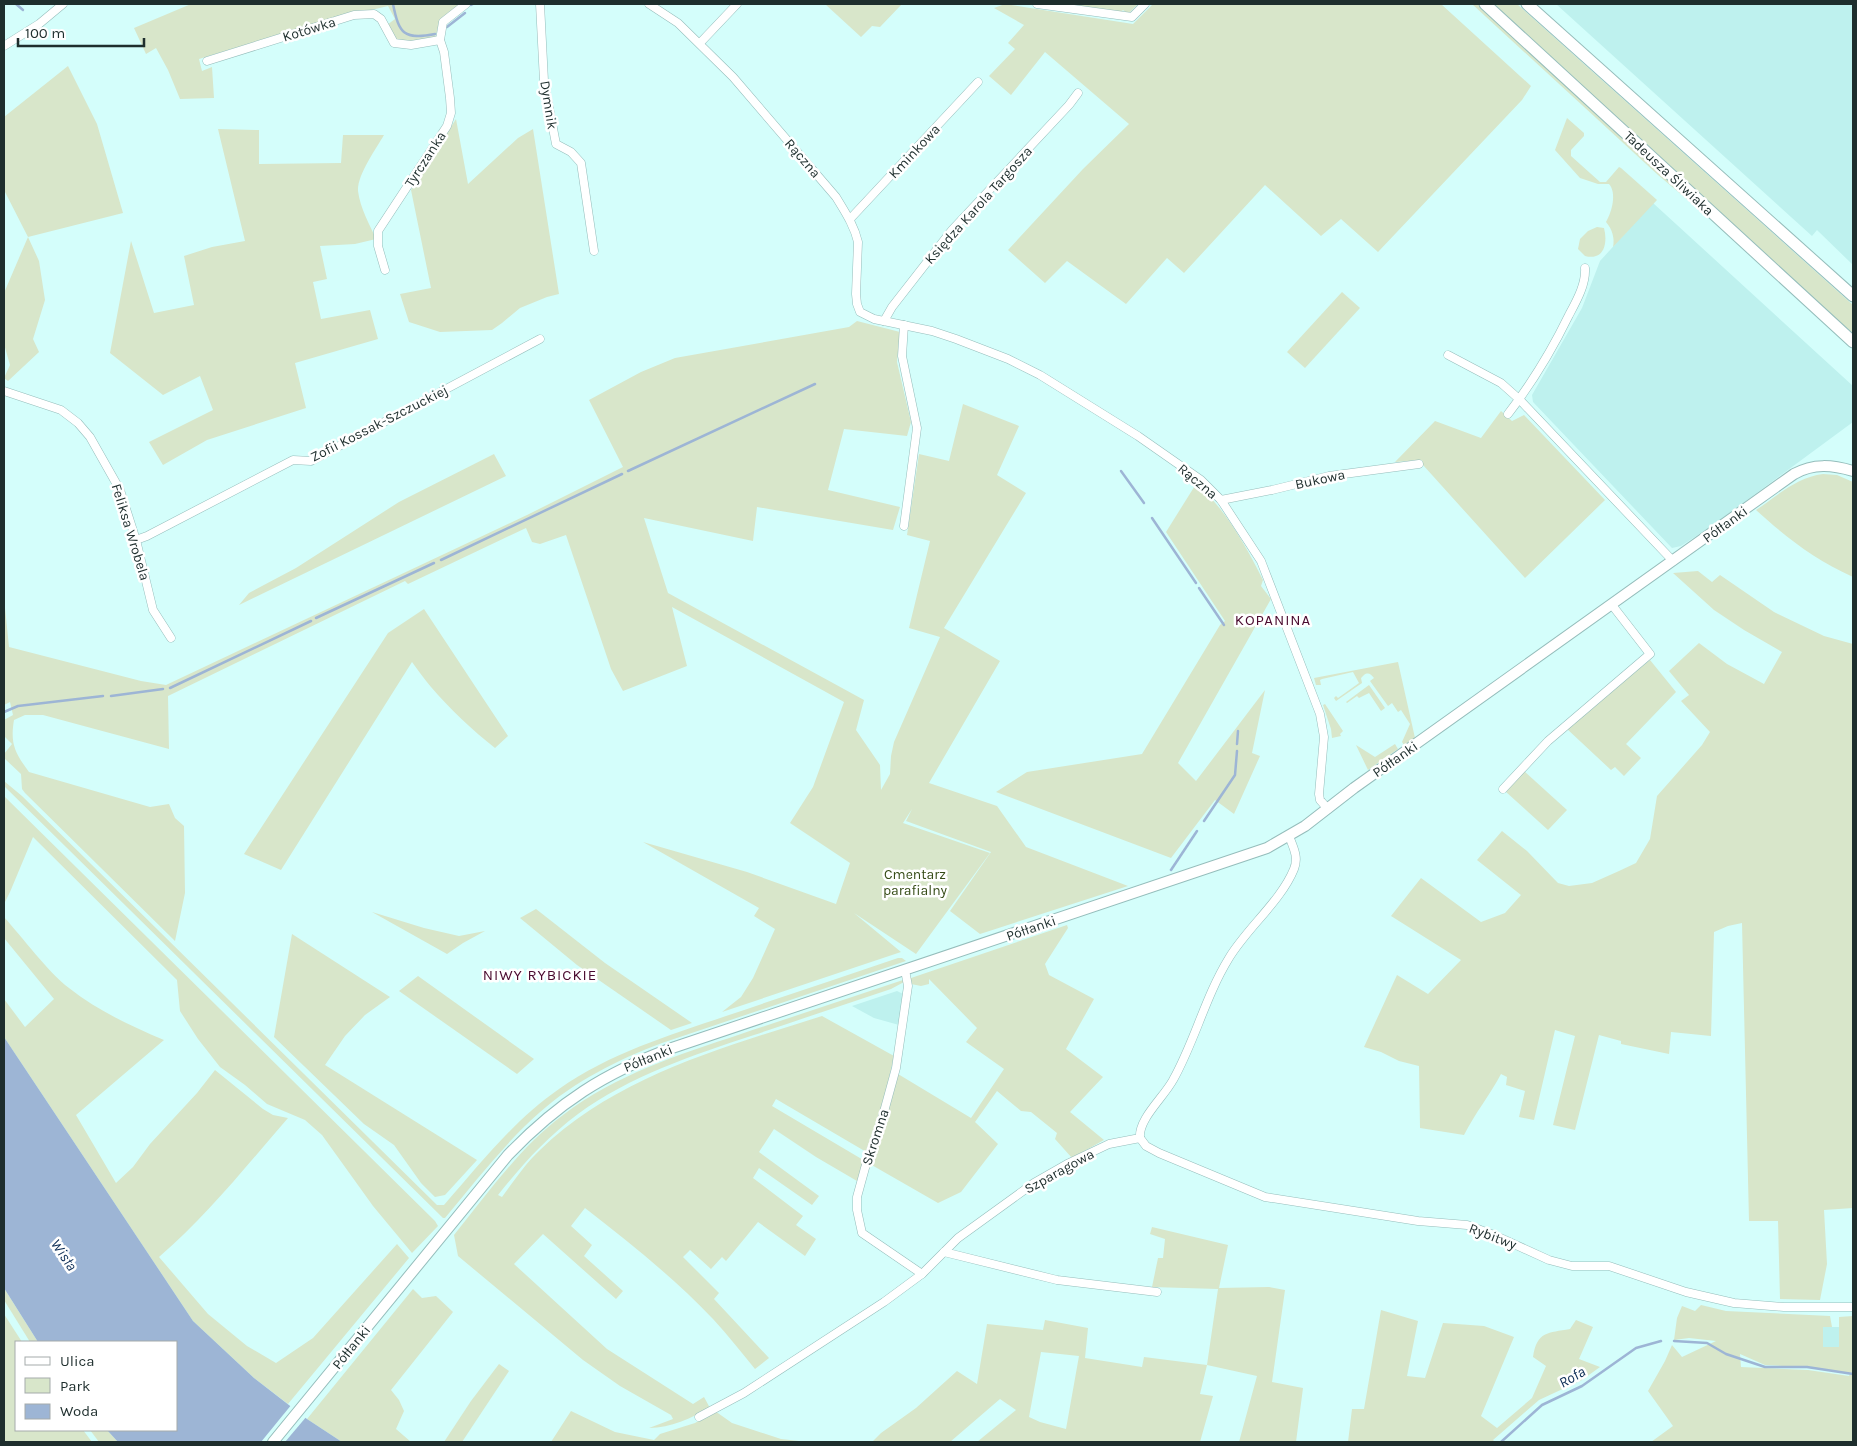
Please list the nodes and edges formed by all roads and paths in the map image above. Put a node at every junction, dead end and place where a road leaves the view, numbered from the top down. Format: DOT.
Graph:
graph roads {
  1 [pos="63,4"];
  2 [pos="466,4"];
  3 [pos="540,4"];
  4 [pos="650,4"];
  5 [pos="737,4"];
  6 [pos="1037,4"];
  7 [pos="1145,4"];
  8 [pos="1485,4"];
  9 [pos="1527,4"];
  10 [pos="440,40"];
  11 [pos="700,43"];
  12 [pos="4,46"];
  13 [pos="207,61"];
  14 [pos="978,82"];
  15 [pos="1078,93"];
  16 [pos="850,219"];
  17 [pos="594,252"];
  18 [pos="1586,268"];
  19 [pos="385,270"];
  20 [pos="1853,296"];
  21 [pos="884,321"];
  22 [pos="904,325"];
  23 [pos="540,339"];
  24 [pos="1853,342"];
  25 [pos="1448,355"];
  26 [pos="4,391"];
  27 [pos="1519,399"];
  28 [pos="1508,414"];
  29 [pos="1419,464"];
  30 [pos="1850,471"];
  31 [pos="1221,500"];
  32 [pos="904,526"];
  33 [pos="136,540"];
  34 [pos="1673,561"];
  35 [pos="1612,605"];
  36 [pos="171,638"];
  37 [pos="1503,789"];
  38 [pos="1328,809"];
  39 [pos="1288,836"];
  40 [pos="905,970"];
  41 [pos="1140,1138"];
  42 [pos="944,1252"];
  43 [pos="922,1274"];
  44 [pos="1157,1292"];
  45 [pos="1853,1307"];
  46 [pos="700,1417"];
  47 [pos="273,1442"];
  1 -- 12 [label="street"];
  2 -- 10 [label="street"];
  3 -- 17 [label="street, Dymnik"];
  4 -- 11 [label="street, Rączna"];
  5 -- 11 [label="street"];
  6 -- 7 [label="street"];
  8 -- 24 [label="main road, Tadeusza Śliwiaka"];
  9 -- 20 [label="main road"];
  10 -- 13 [label="street, Kotówka"];
  10 -- 19 [label="street, Tyrczanka"];
  11 -- 16 [label="street, Rączna"];
  14 -- 16 [label="street, Kminkowa"];
  15 -- 21 [label="street, Księdza Karola Targosza"];
  16 -- 21 [label="street, Rączna"];
  18 -- 27 [label="street"];
  21 -- 22 [label="street, Rączna"];
  22 -- 31 [label="street, Rączna"];
  22 -- 32 [label="street"];
  23 -- 33 [label="street, Zofii Kossak-Szczuckiej"];
  25 -- 27 [label="street"];
  26 -- 33 [label="street, Feliksa Wrobela"];
  27 -- 28 [label="street"];
  27 -- 34 [label="street"];
  29 -- 31 [label="street, Bukowa"];
  30 -- 34 [label="street, Półłanki"];
  31 -- 38 [label="street, Rączna"];
  33 -- 36 [label="street, Feliksa Wrobela"];
  34 -- 35 [label="street, Półłanki"];
  35 -- 37 [label="street"];
  35 -- 38 [label="street, Półłanki"];
  38 -- 39 [label="street, Półłanki"];
  39 -- 40 [label="street, Półłanki"];
  39 -- 41 [label="street"];
  40 -- 43 [label="street, Skromna"];
  40 -- 47 [label="street, Półłanki"];
  41 -- 42 [label="street, Szparagowa"];
  41 -- 45 [label="street, Rybitwy"];
  42 -- 43 [label="street, Szparagowa"];
  42 -- 44 [label="street"];
  43 -- 46 [label="street, Szparagowa"];
}
